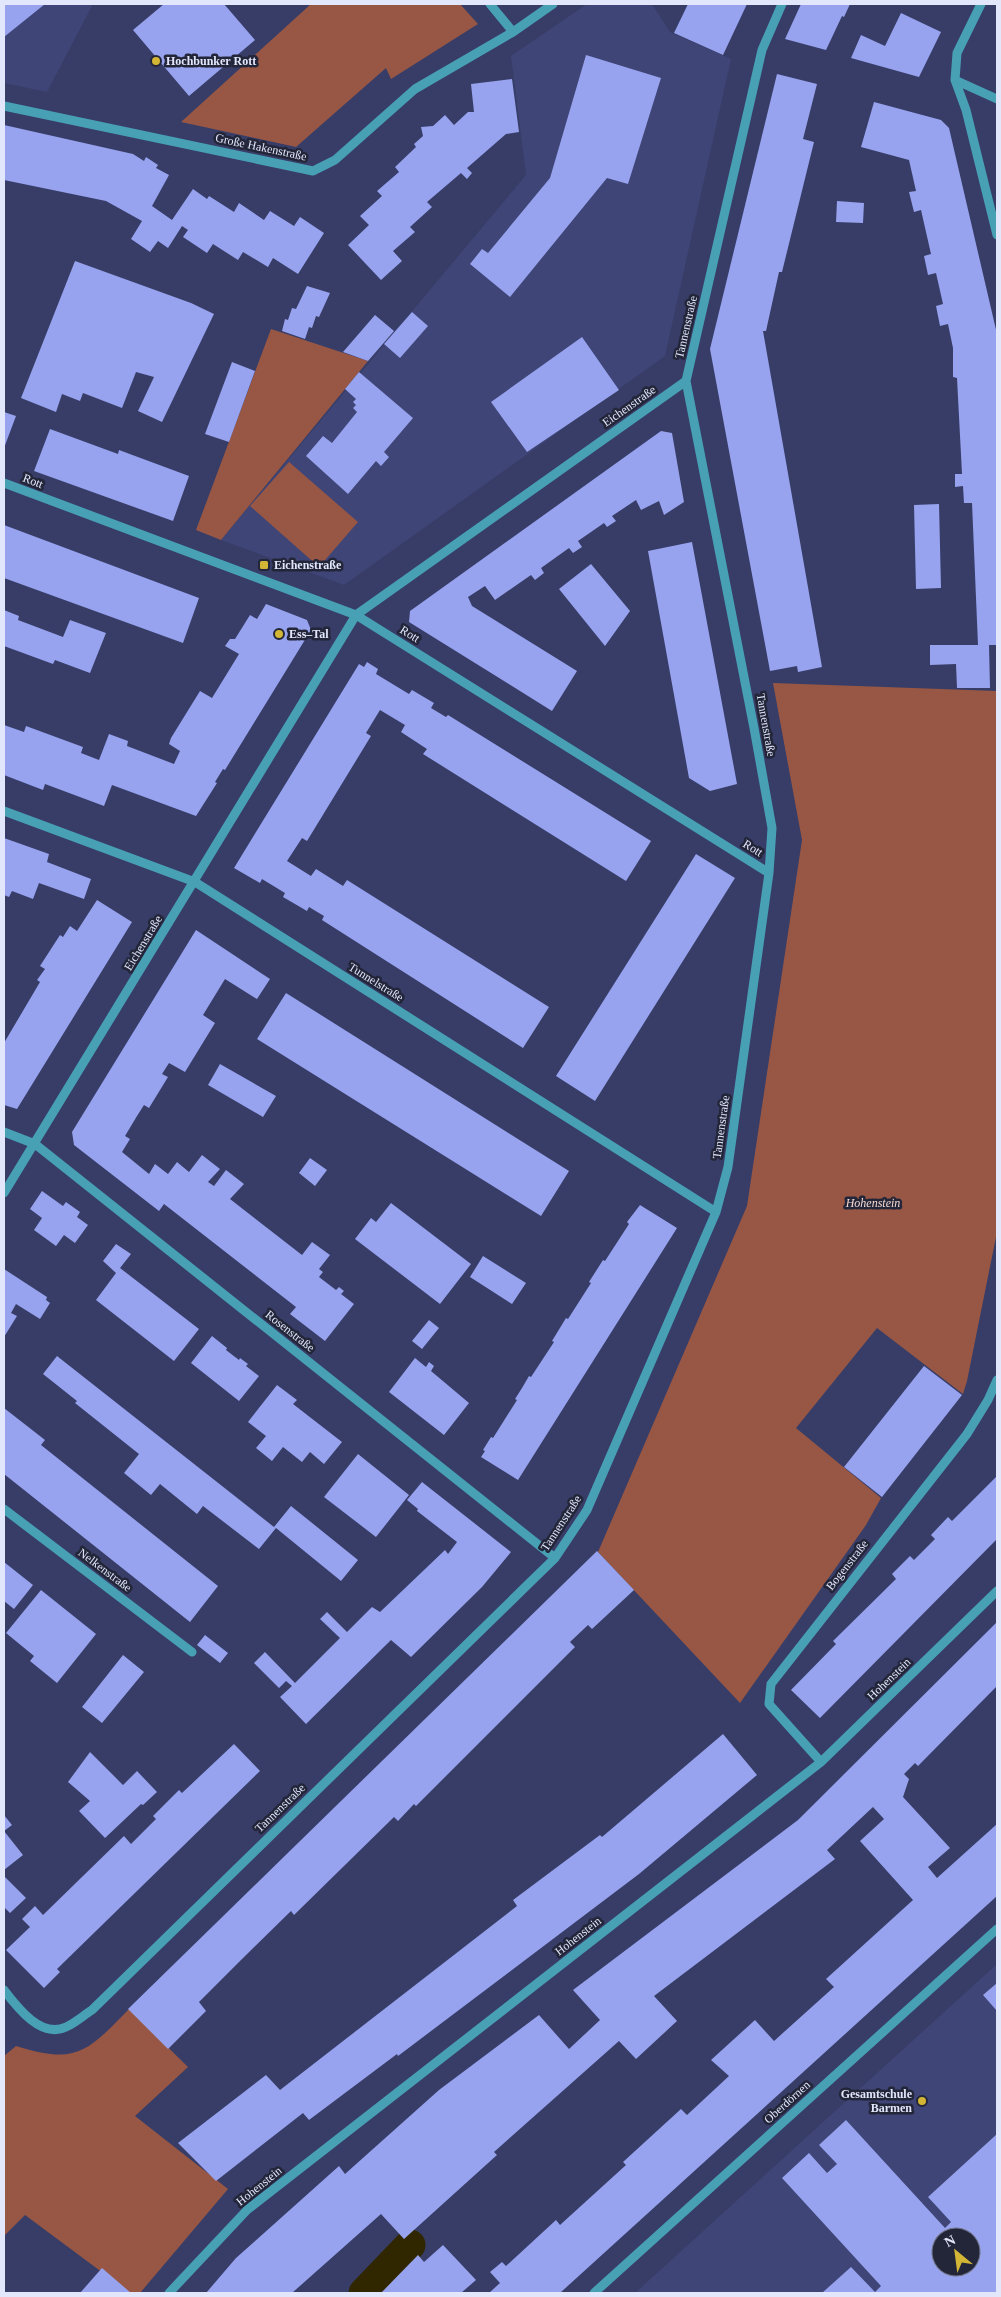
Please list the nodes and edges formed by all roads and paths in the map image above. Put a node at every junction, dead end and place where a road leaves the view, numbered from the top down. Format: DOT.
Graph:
graph roads {
  1 [pos="490,4"];
  2 [pos="553,4"];
  3 [pos="782,4"];
  4 [pos="981,4"];
  5 [pos="513,32"];
  6 [pos="955,80"];
  7 [pos="997,99"];
  8 [pos="4,106"];
  9 [pos="997,235"];
  10 [pos="686,381"];
  11 [pos="4,483"];
  12 [pos="356,615"];
  13 [pos="4,811"];
  14 [pos="769,873"];
  15 [pos="195,882"];
  16 [pos="4,1132"];
  17 [pos="34,1144"];
  18 [pos="4,1193"];
  19 [pos="716,1212"];
  20 [pos="997,1380"];
  21 [pos="4,1509"];
  22 [pos="555,1558"];
  23 [pos="997,1591"];
  24 [pos="192,1652"];
  25 [pos="821,1762"];
  26 [pos="997,1929"];
  27 [pos="4,1990"];
  28 [pos="169,2293"];
  29 [pos="594,2293"];
  1 -- 5 [label="street"];
  2 -- 5 [label="street, Große Hakenstraße"];
  3 -- 10 [label="street, Tannenstraße"];
  4 -- 6 [label="street"];
  5 -- 8 [label="street, Große Hakenstraße"];
  6 -- 7 [label="street"];
  6 -- 9 [label="street"];
  10 -- 12 [label="street, Eichenstraße"];
  10 -- 14 [label="street, Tannenstraße"];
  11 -- 12 [label="street, Rott"];
  12 -- 14 [label="street, Rott"];
  12 -- 15 [label="street, Eichenstraße"];
  13 -- 15 [label="street, Tunnelstraße"];
  14 -- 19 [label="street, Tannenstraße"];
  15 -- 17 [label="street, Eichenstraße"];
  15 -- 19 [label="street, Tunnelstraße"];
  16 -- 17 [label="street, Rosenstraße"];
  17 -- 18 [label="street, Eichenstraße"];
  17 -- 22 [label="street, Rosenstraße"];
  19 -- 22 [label="street, Tannenstraße"];
  20 -- 25 [label="street, Bogenstraße"];
  21 -- 24 [label="street, Nelkenstraße"];
  22 -- 27 [label="street, Tannenstraße"];
  23 -- 25 [label="street, Hohenstein"];
  25 -- 28 [label="street, Hohenstein"];
  26 -- 29 [label="street, Oberdörnen"];
}
